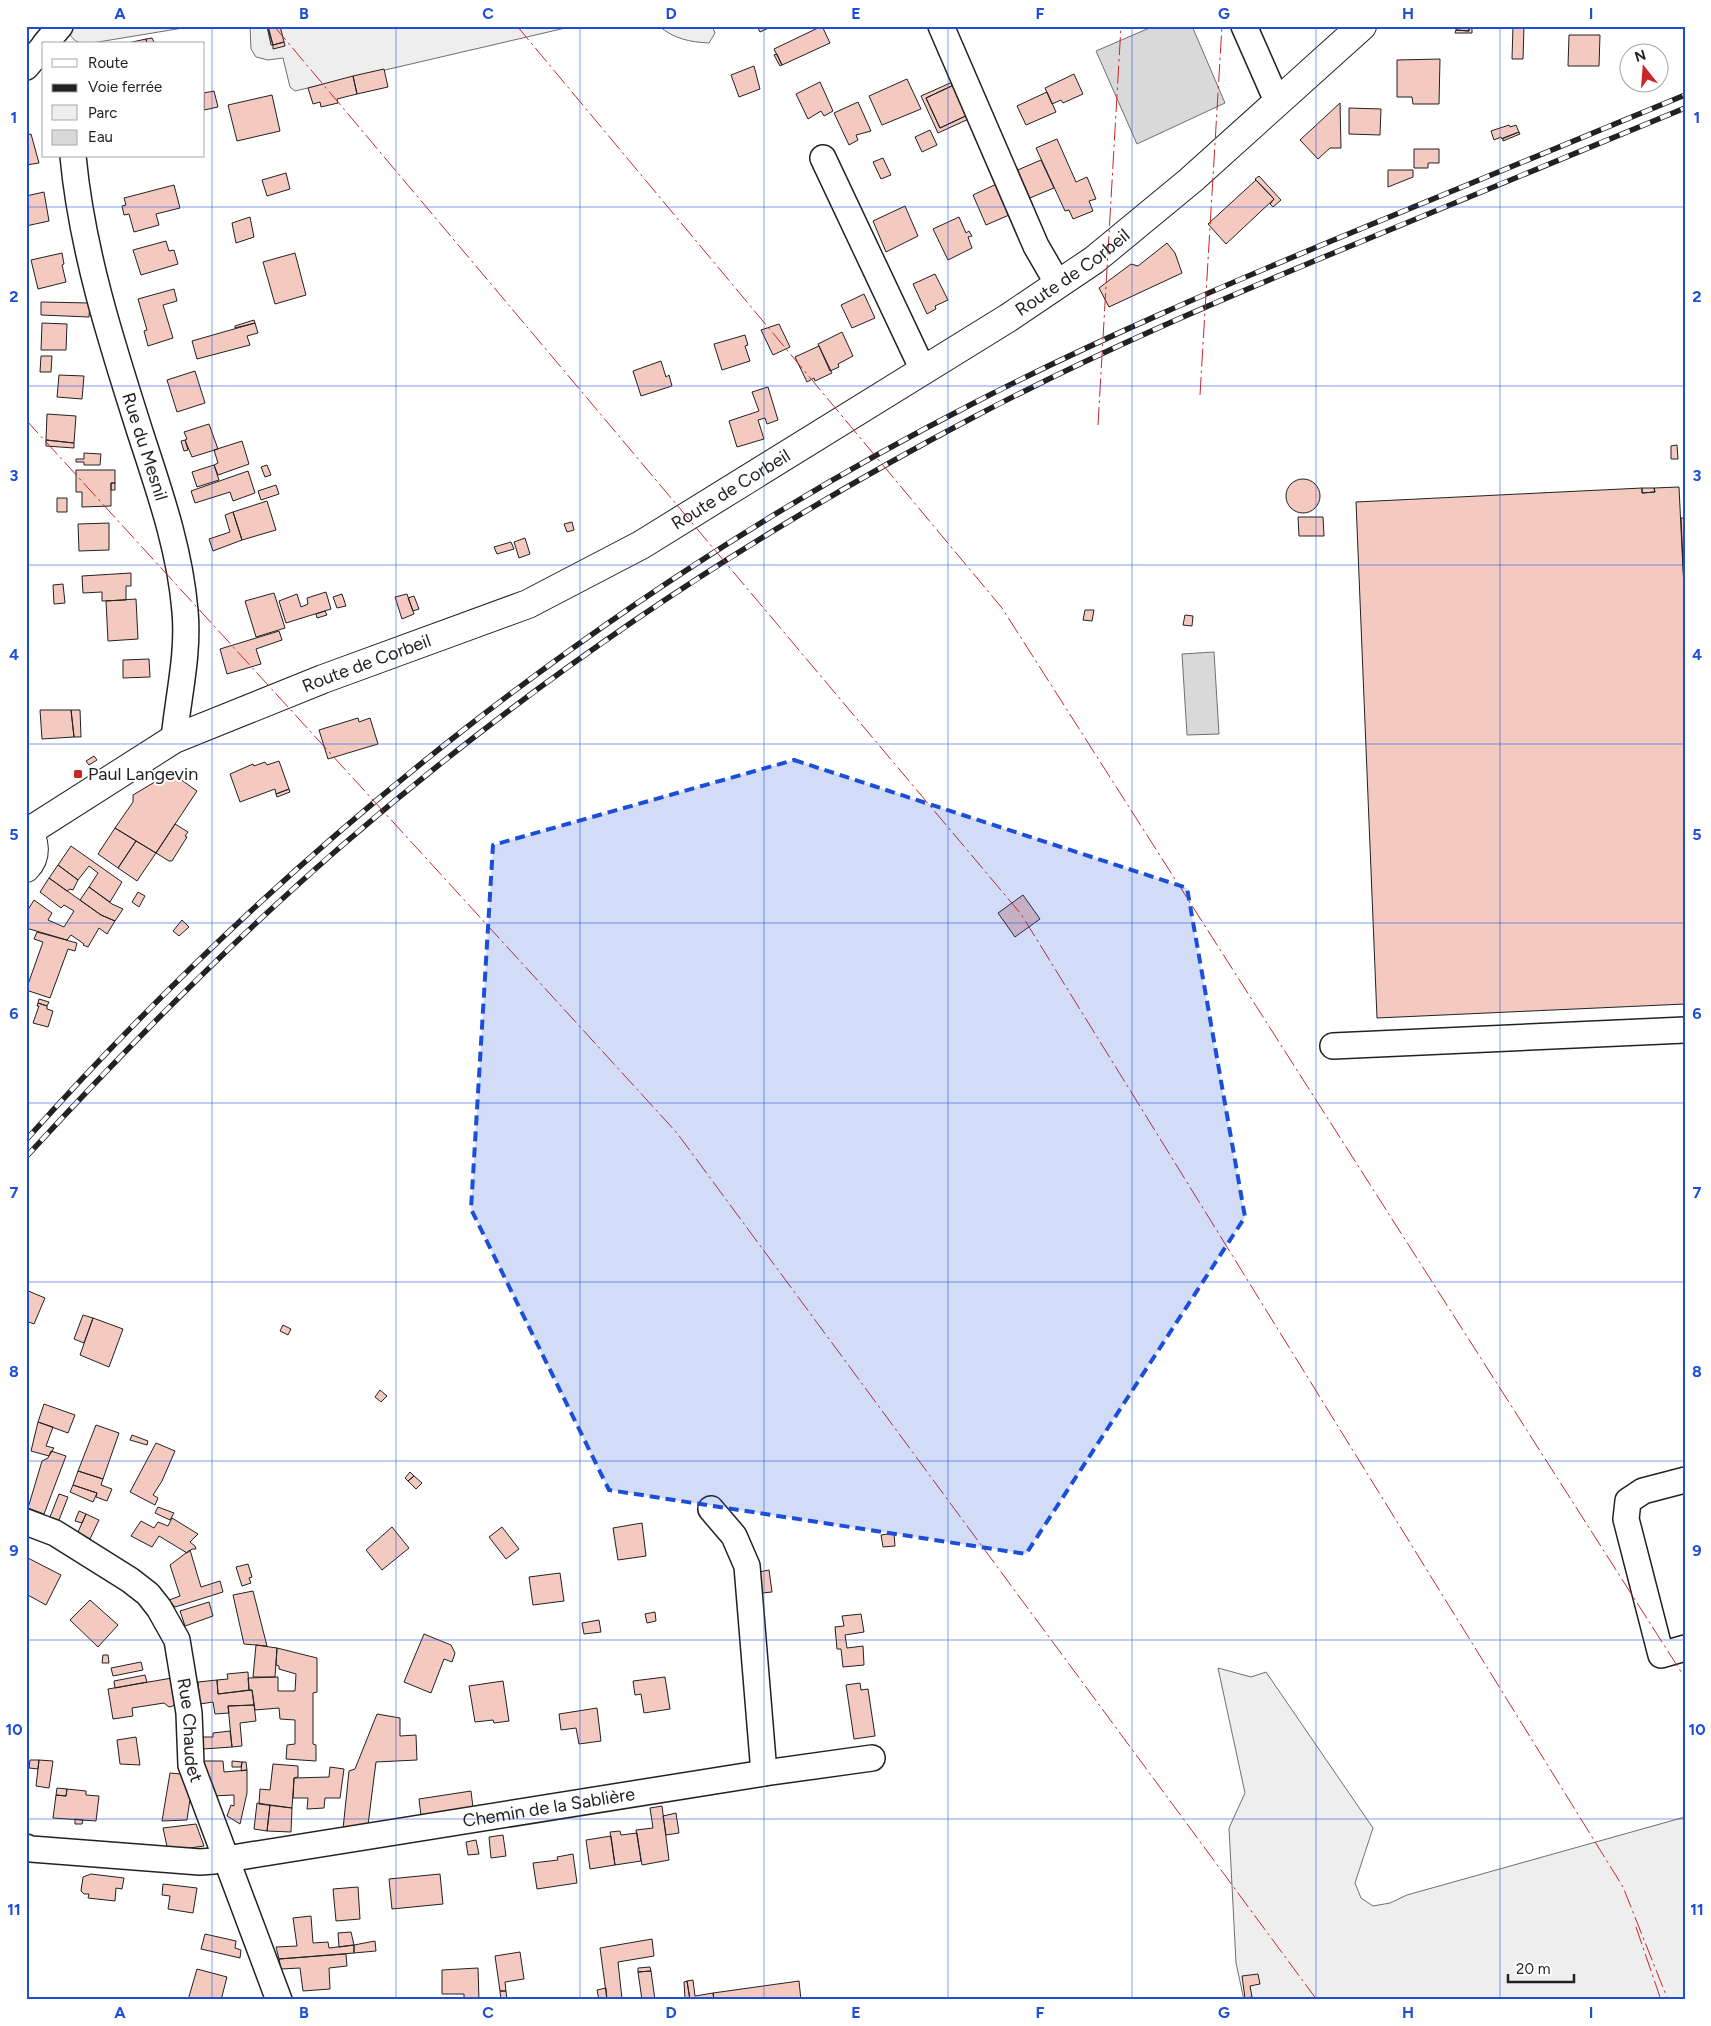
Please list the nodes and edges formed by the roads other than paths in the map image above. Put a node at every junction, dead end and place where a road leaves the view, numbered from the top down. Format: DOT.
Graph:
graph roads {
  1 [pos="60,26"];
  2 [pos="66,26"];
  3 [pos="941,26"];
  4 [pos="1244,26"];
  5 [pos="1362,26"];
  6 [pos="47,42"];
  7 [pos="67,42"];
  8 [pos="42,48"];
  9 [pos="26,67"];
  10 [pos="1277,101"];
  11 [pos="73,158"];
  12 [pos="823,158"];
  13 [pos="1058,284"];
  14 [pos="923,370"];
  15 [pos="174,739"];
  16 [pos="27,831"];
  17 [pos="26,868"];
  18 [pos="1685,1030"];
  19 [pos="1334,1046"];
  20 [pos="1685,1480"];
  21 [pos="711,1509"];
  22 [pos="26,1522"];
  23 [pos="1685,1648"];
  24 [pos="872,1758"];
  25 [pos="764,1774"];
  26 [pos="26,1847"];
  27 [pos="225,1860"];
  28 [pos="279,2000"];
  1 -- 6 [label="street"];
  2 -- 7 [label="street"];
  3 -- 13 [label="street"];
  4 -- 10 [label="street"];
  5 -- 10 [label="main road, Route de Corbeil"];
  8 -- 9 [label="street"];
  10 -- 13 [label="main road, Route de Corbeil"];
  11 -- 15 [label="street, Rue du Mesnil"];
  12 -- 14 [label="street"];
  13 -- 14 [label="main road, Route de Corbeil"];
  14 -- 15 [label="main road, Route de Corbeil"];
  15 -- 16 [label="main road, Route de Corbeil"];
  16 -- 17 [label="main road"];
  18 -- 19 [label="street"];
  20 -- 23 [label="street"];
  21 -- 25 [label="street"];
  22 -- 27 [label="street, Rue Chaudet"];
  24 -- 25 [label="street, Chemin de la Sablière"];
  25 -- 27 [label="street, Chemin de la Sablière"];
  26 -- 27 [label="street, Chemin de la Sablière"];
  27 -- 28 [label="street, Rue Chaudet"];
}
